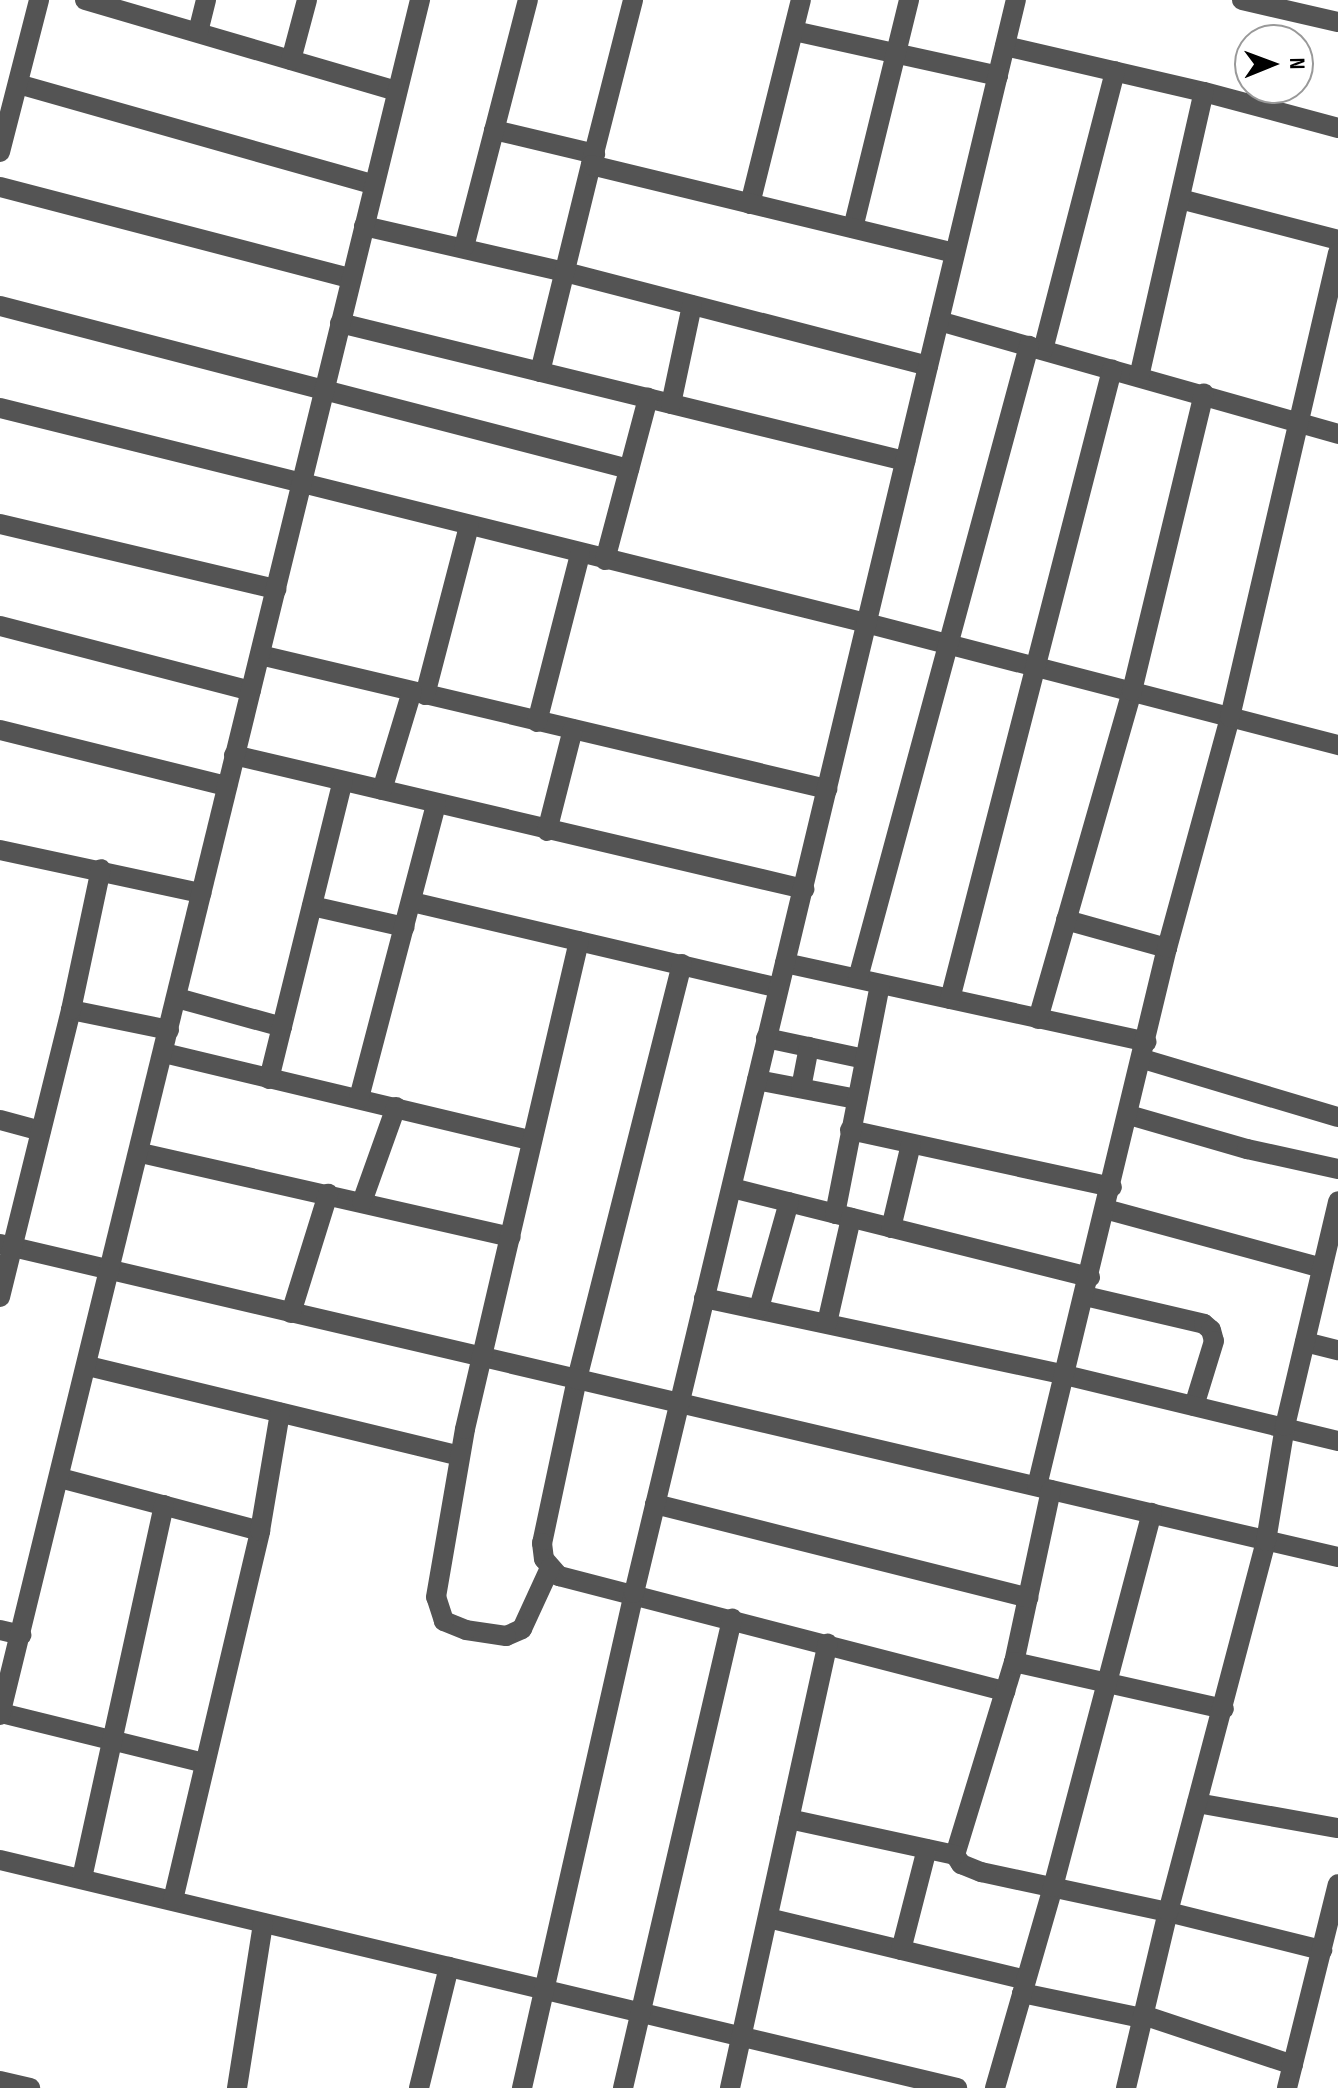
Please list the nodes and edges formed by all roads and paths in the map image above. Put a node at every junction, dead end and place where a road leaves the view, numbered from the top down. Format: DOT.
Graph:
graph roads {
  1 [pos="39,0"];
  2 [pos="85,0"];
  3 [pos="206,0"];
  4 [pos="307,0"];
  5 [pos="420,0"];
  6 [pos="528,0"];
  7 [pos="633,0"];
  8 [pos="799,0"];
  9 [pos="909,0"];
  10 [pos="1016,0"];
  11 [pos="1242,0"];
  12 [pos="1338,22"];
  13 [pos="794,31"];
  14 [pos="198,32"];
  15 [pos="1005,46"];
  16 [pos="896,53"];
  17 [pos="291,60"];
  18 [pos="1115,71"];
  19 [pos="998,76"];
  20 [pos="18,84"];
  21 [pos="397,91"];
  22 [pos="1204,92"];
  23 [pos="1338,128"];
  24 [pos="494,130"];
  25 [pos="0,152"];
  26 [pos="593,160"];
  27 [pos="374,185"];
  28 [pos="0,187"];
  29 [pos="1180,199"];
  30 [pos="750,204"];
  31 [pos="364,226"];
  32 [pos="853,228"];
  33 [pos="1338,240"];
  34 [pos="464,247"];
  35 [pos="955,253"];
  36 [pos="1338,253"];
  37 [pos="565,272"];
  38 [pos="350,278"];
  39 [pos="692,305"];
  40 [pos="0,306"];
  41 [pos="1330,318"];
  42 [pos="939,321"];
  43 [pos="340,323"];
  44 [pos="1036,348"];
  45 [pos="928,366"];
  46 [pos="1112,370"];
  47 [pos="540,372"];
  48 [pos="1139,377"];
  49 [pos="324,392"];
  50 [pos="1204,394"];
  51 [pos="648,398"];
  52 [pos="671,404"];
  53 [pos="0,408"];
  54 [pos="1297,423"];
  55 [pos="1338,434"];
  56 [pos="905,461"];
  57 [pos="629,469"];
  58 [pos="302,483"];
  59 [pos="0,524"];
  60 [pos="469,526"];
  61 [pos="580,554"];
  62 [pos="605,560"];
  63 [pos="276,589"];
  64 [pos="866,623"];
  65 [pos="0,626"];
  66 [pos="951,645"];
  67 [pos="260,655"];
  68 [pos="1037,668"];
  69 [pos="251,691"];
  70 [pos="1132,691"];
  71 [pos="419,693"];
  72 [pos="1230,717"];
  73 [pos="537,722"];
  74 [pos="573,729"];
  75 [pos="0,730"];
  76 [pos="1338,745"];
  77 [pos="234,755"];
  78 [pos="343,781"];
  79 [pos="227,786"];
  80 [pos="827,789"];
  81 [pos="382,790"];
  82 [pos="436,804"];
  83 [pos="547,831"];
  84 [pos="0,850"];
  85 [pos="101,869"];
  86 [pos="804,889"];
  87 [pos="201,893"];
  88 [pos="412,902"];
  89 [pos="312,906"];
  90 [pos="1066,920"];
  91 [pos="405,927"];
  92 [pos="579,941"];
  93 [pos="1167,948"];
  94 [pos="785,963"];
  95 [pos="682,964"];
  96 [pos="858,978"];
  97 [pos="880,984"];
  98 [pos="778,988"];
  99 [pos="177,998"];
  100 [pos="950,999"];
  101 [pos="71,1010"];
  102 [pos="1038,1019"];
  103 [pos="282,1027"];
  104 [pos="169,1030"];
  105 [pos="766,1038"];
  106 [pos="809,1047"];
  107 [pos="1144,1051"];
  108 [pos="164,1053"];
  109 [pos="865,1059"];
  110 [pos="269,1079"];
  111 [pos="757,1080"];
  112 [pos="801,1088"];
  113 [pos="359,1098"];
  114 [pos="857,1099"];
  115 [pos="396,1107"];
  116 [pos="1129,1115"];
  117 [pos="1338,1117"];
  118 [pos="0,1120"];
  119 [pos="850,1130"];
  120 [pos="41,1131"];
  121 [pos="532,1141"];
  122 [pos="911,1144"];
  123 [pos="141,1153"];
  124 [pos="1338,1169"];
  125 [pos="1112,1187"];
  126 [pos="732,1188"];
  127 [pos="328,1194"];
  128 [pos="1338,1201"];
  129 [pos="362,1202"];
  130 [pos="789,1202"];
  131 [pos="1105,1209"];
  132 [pos="843,1216"];
  133 [pos="891,1228"];
  134 [pos="511,1237"];
  135 [pos="6,1245"];
  136 [pos="1329,1261"];
  137 [pos="109,1269"];
  138 [pos="1087,1287"];
  139 [pos="0,1297"];
  140 [pos="704,1298"];
  141 [pos="759,1308"];
  142 [pos="291,1313"];
  143 [pos="827,1323"];
  144 [pos="1305,1342"];
  145 [pos="1338,1350"];
  146 [pos="481,1356"];
  147 [pos="88,1366"];
  148 [pos="1065,1375"];
  149 [pos="577,1379"];
  150 [pos="679,1403"];
  151 [pos="1194,1406"];
  152 [pos="280,1413"];
  153 [pos="1285,1426"];
  154 [pos="1338,1441"];
  155 [pos="459,1456"];
  156 [pos="60,1478"];
  157 [pos="1044,1488"];
  158 [pos="655,1504"];
  159 [pos="164,1505"];
  160 [pos="1152,1513"];
  161 [pos="260,1531"];
  162 [pos="1266,1541"];
  163 [pos="1338,1557"];
  164 [pos="550,1568"];
  165 [pos="634,1593"];
  166 [pos="1028,1598"];
  167 [pos="732,1618"];
  168 [pos="0,1630"];
  169 [pos="21,1635"];
  170 [pos="828,1644"];
  171 [pos="1014,1662"];
  172 [pos="1107,1684"];
  173 [pos="1005,1691"];
  174 [pos="1224,1709"];
  175 [pos="0,1714"];
  176 [pos="109,1739"];
  177 [pos="205,1763"];
  178 [pos="1197,1803"];
  179 [pos="789,1819"];
  180 [pos="1338,1828"];
  181 [pos="927,1849"];
  182 [pos="955,1855"];
  183 [pos="0,1860"];
  184 [pos="82,1878"];
  185 [pos="1338,1884"];
  186 [pos="1053,1887"];
  187 [pos="173,1900"];
  188 [pos="1168,1912"];
  189 [pos="768,1918"];
  190 [pos="263,1923"];
  191 [pos="1328,1947"];
  192 [pos="901,1950"];
  193 [pos="449,1967"];
  194 [pos="1024,1986"];
  195 [pos="547,1990"];
  196 [pos="643,2013"];
  197 [pos="1143,2017"];
  198 [pos="741,2037"];
  199 [pos="1293,2065"];
  200 [pos="908,2082"];
  201 [pos="237,2088"];
  202 [pos="419,2088"];
  203 [pos="522,2088"];
  204 [pos="623,2088"];
  205 [pos="730,2088"];
  206 [pos="957,2088"];
  207 [pos="995,2088"];
  208 [pos="1126,2088"];
  209 [pos="1287,2088"];
  1 -- 20 [label="street"];
  2 -- 14 [label="street"];
  3 -- 14 [label="street"];
  4 -- 17 [label="street"];
  5 -- 21 [label="street"];
  6 -- 24 [label="street"];
  7 -- 26 [label="street"];
  8 -- 13 [label="street"];
  9 -- 16 [label="street"];
  10 -- 15 [label="street"];
  11 -- 12 [label="street"];
  13 -- 16 [label="street"];
  13 -- 30 [label="street"];
  14 -- 17 [label="street"];
  15 -- 18 [label="street"];
  15 -- 19 [label="street"];
  16 -- 19 [label="street"];
  16 -- 32 [label="street"];
  17 -- 21 [label="street"];
  18 -- 22 [label="street"];
  18 -- 44 [label="street"];
  19 -- 35 [label="street"];
  20 -- 25 [label="street"];
  20 -- 27 [label="street"];
  21 -- 27 [label="street"];
  22 -- 23 [label="street"];
  22 -- 29 [label="street"];
  24 -- 26 [label="street"];
  24 -- 34 [label="street"];
  26 -- 30 [label="street"];
  26 -- 37 [label="street"];
  27 -- 31 [label="street"];
  28 -- 38 [label="street"];
  29 -- 33 [label="street"];
  29 -- 48 [label="street"];
  30 -- 32 [label="street"];
  31 -- 34 [label="street"];
  31 -- 38 [label="street"];
  32 -- 35 [label="street"];
  34 -- 37 [label="street"];
  35 -- 42 [label="street"];
  36 -- 41 [label="street"];
  37 -- 39 [label="street"];
  37 -- 47 [label="street"];
  38 -- 43 [label="street"];
  39 -- 45 [label="street"];
  39 -- 52 [label="street"];
  40 -- 49 [label="street"];
  41 -- 54 [label="street"];
  42 -- 44 [label="street"];
  42 -- 45 [label="street"];
  43 -- 47 [label="street"];
  43 -- 49 [label="street"];
  44 -- 46 [label="street"];
  44 -- 66 [label="street"];
  45 -- 56 [label="street"];
  46 -- 48 [label="street"];
  46 -- 68 [label="street"];
  47 -- 51 [label="street"];
  48 -- 50 [label="street"];
  49 -- 57 [label="street"];
  49 -- 58 [label="street"];
  50 -- 54 [label="street"];
  50 -- 70 [label="street"];
  51 -- 52 [label="street"];
  51 -- 57 [label="street"];
  52 -- 56 [label="street"];
  53 -- 58 [label="street"];
  54 -- 55 [label="street"];
  54 -- 72 [label="street"];
  56 -- 64 [label="street"];
  57 -- 62 [label="street"];
  58 -- 60 [label="street"];
  58 -- 63 [label="street"];
  59 -- 63 [label="street"];
  60 -- 61 [label="street"];
  60 -- 71 [label="street"];
  61 -- 62 [label="street"];
  61 -- 73 [label="street"];
  62 -- 64 [label="street"];
  63 -- 67 [label="street"];
  64 -- 66 [label="street"];
  64 -- 80 [label="street"];
  65 -- 69 [label="street"];
  66 -- 68 [label="street"];
  66 -- 96 [label="street"];
  67 -- 69 [label="street"];
  67 -- 71 [label="street"];
  68 -- 70 [label="street"];
  68 -- 100 [label="street"];
  69 -- 77 [label="street"];
  70 -- 72 [label="street"];
  70 -- 90 [label="street"];
  71 -- 73 [label="street"];
  71 -- 81 [label="street"];
  72 -- 76 [label="street"];
  72 -- 93 [label="street"];
  73 -- 74 [label="street"];
  74 -- 80 [label="street"];
  74 -- 83 [label="street"];
  75 -- 79 [label="street"];
  77 -- 78 [label="street"];
  77 -- 79 [label="street"];
  78 -- 81 [label="street"];
  78 -- 89 [label="street"];
  79 -- 87 [label="street"];
  80 -- 86 [label="street"];
  81 -- 82 [label="street"];
  82 -- 83 [label="street"];
  82 -- 88 [label="street"];
  83 -- 86 [label="street"];
  84 -- 85 [label="street"];
  85 -- 87 [label="street"];
  85 -- 101 [label="street"];
  86 -- 94 [label="street"];
  87 -- 99 [label="street"];
  88 -- 91 [label="street"];
  88 -- 92 [label="street"];
  89 -- 91 [label="street"];
  89 -- 103 [label="street"];
  90 -- 93 [label="street"];
  90 -- 102 [label="street"];
  91 -- 113 [label="street"];
  92 -- 95 [label="street"];
  92 -- 121 [label="street"];
  93 -- 107 [label="street"];
  94 -- 96 [label="street"];
  94 -- 98 [label="street"];
  95 -- 98 [label="street"];
  95 -- 149 [label="street"];
  96 -- 97 [label="street"];
  97 -- 100 [label="street"];
  97 -- 109 [label="street"];
  98 -- 105 [label="street"];
  99 -- 103 [label="street"];
  99 -- 104 [label="street"];
  100 -- 102 [label="street"];
  101 -- 104 [label="street"];
  101 -- 120 [label="street"];
  102 -- 107 [label="street"];
  103 -- 110 [label="street"];
  104 -- 108 [label="street"];
  105 -- 106 [label="street"];
  105 -- 111 [label="street"];
  106 -- 109 [label="street"];
  106 -- 112 [label="street"];
  107 -- 116 [label="street"];
  107 -- 117 [label="street"];
  108 -- 110 [label="street"];
  108 -- 123 [label="street"];
  109 -- 114 [label="street"];
  110 -- 113 [label="street"];
  111 -- 112 [label="street"];
  111 -- 126 [label="street"];
  112 -- 114 [label="street"];
  113 -- 115 [label="street"];
  114 -- 119 [label="street"];
  115 -- 121 [label="street"];
  115 -- 129 [label="street"];
  116 -- 124 [label="street"];
  116 -- 125 [label="street"];
  118 -- 120 [label="street"];
  119 -- 122 [label="street"];
  119 -- 132 [label="street"];
  120 -- 135 [label="street"];
  121 -- 134 [label="street"];
  122 -- 125 [label="street"];
  122 -- 133 [label="street"];
  123 -- 127 [label="street"];
  123 -- 137 [label="street"];
  125 -- 131 [label="street"];
  126 -- 130 [label="street"];
  126 -- 140 [label="street"];
  127 -- 129 [label="street"];
  127 -- 142 [label="street"];
  128 -- 136 [label="street"];
  129 -- 134 [label="street"];
  130 -- 132 [label="street"];
  130 -- 141 [label="street"];
  131 -- 136 [label="street"];
  131 -- 138 [label="street"];
  132 -- 133 [label="street"];
  132 -- 143 [label="street"];
  133 -- 138 [label="street"];
  134 -- 146 [label="street"];
  135 -- 137 [label="street"];
  135 -- 139 [label="street"];
  136 -- 144 [label="street"];
  137 -- 142 [label="street"];
  137 -- 147 [label="street"];
  138 -- 148 [label="street"];
  138 -- 151 [label="street"];
  140 -- 141 [label="street"];
  140 -- 150 [label="street"];
  141 -- 143 [label="street"];
  142 -- 146 [label="street"];
  143 -- 148 [label="street"];
  144 -- 145 [label="street"];
  144 -- 153 [label="street"];
  146 -- 149 [label="street"];
  146 -- 155 [label="street"];
  147 -- 152 [label="street"];
  147 -- 156 [label="street"];
  148 -- 151 [label="street"];
  148 -- 157 [label="street"];
  149 -- 150 [label="street"];
  149 -- 164 [label="street"];
  150 -- 157 [label="street"];
  150 -- 158 [label="street"];
  151 -- 153 [label="street"];
  152 -- 155 [label="street"];
  152 -- 161 [label="street"];
  153 -- 154 [label="street"];
  153 -- 162 [label="street"];
  155 -- 164 [label="street"];
  156 -- 159 [label="street"];
  156 -- 169 [label="street"];
  157 -- 160 [label="street"];
  157 -- 166 [label="street"];
  158 -- 165 [label="street"];
  158 -- 166 [label="street"];
  159 -- 161 [label="street"];
  159 -- 176 [label="street"];
  160 -- 162 [label="street"];
  160 -- 172 [label="street"];
  161 -- 177 [label="street"];
  162 -- 163 [label="street"];
  162 -- 174 [label="street"];
  164 -- 165 [label="street"];
  165 -- 167 [label="street"];
  165 -- 195 [label="street"];
  166 -- 171 [label="street"];
  167 -- 170 [label="street"];
  167 -- 196 [label="street"];
  168 -- 169 [label="street"];
  169 -- 175 [label="street"];
  170 -- 173 [label="street"];
  170 -- 179 [label="street"];
  171 -- 172 [label="street"];
  171 -- 173 [label="street"];
  172 -- 174 [label="street"];
  172 -- 186 [label="street"];
  173 -- 182 [label="street"];
  174 -- 178 [label="street"];
  175 -- 176 [label="street"];
  176 -- 177 [label="street"];
  176 -- 184 [label="street"];
  177 -- 187 [label="street"];
  178 -- 180 [label="street"];
  178 -- 188 [label="street"];
  179 -- 181 [label="street"];
  179 -- 189 [label="street"];
  181 -- 182 [label="street"];
  181 -- 192 [label="street"];
  182 -- 186 [label="street"];
  183 -- 184 [label="street"];
  184 -- 187 [label="street"];
  185 -- 191 [label="street"];
  186 -- 188 [label="street"];
  186 -- 194 [label="street"];
  187 -- 190 [label="street"];
  188 -- 191 [label="street"];
  188 -- 197 [label="street"];
  189 -- 192 [label="street"];
  189 -- 198 [label="street"];
  190 -- 193 [label="street"];
  190 -- 201 [label="street"];
  191 -- 199 [label="street"];
  192 -- 194 [label="street"];
  193 -- 195 [label="street"];
  193 -- 202 [label="street"];
  194 -- 197 [label="street"];
  194 -- 207 [label="street"];
  195 -- 196 [label="street"];
  195 -- 203 [label="street"];
  196 -- 198 [label="street"];
  196 -- 204 [label="street"];
  197 -- 199 [label="street"];
  197 -- 208 [label="street"];
  198 -- 200 [label="street"];
  198 -- 205 [label="street"];
  199 -- 209 [label="street"];
  200 -- 206 [label="street"];
}
